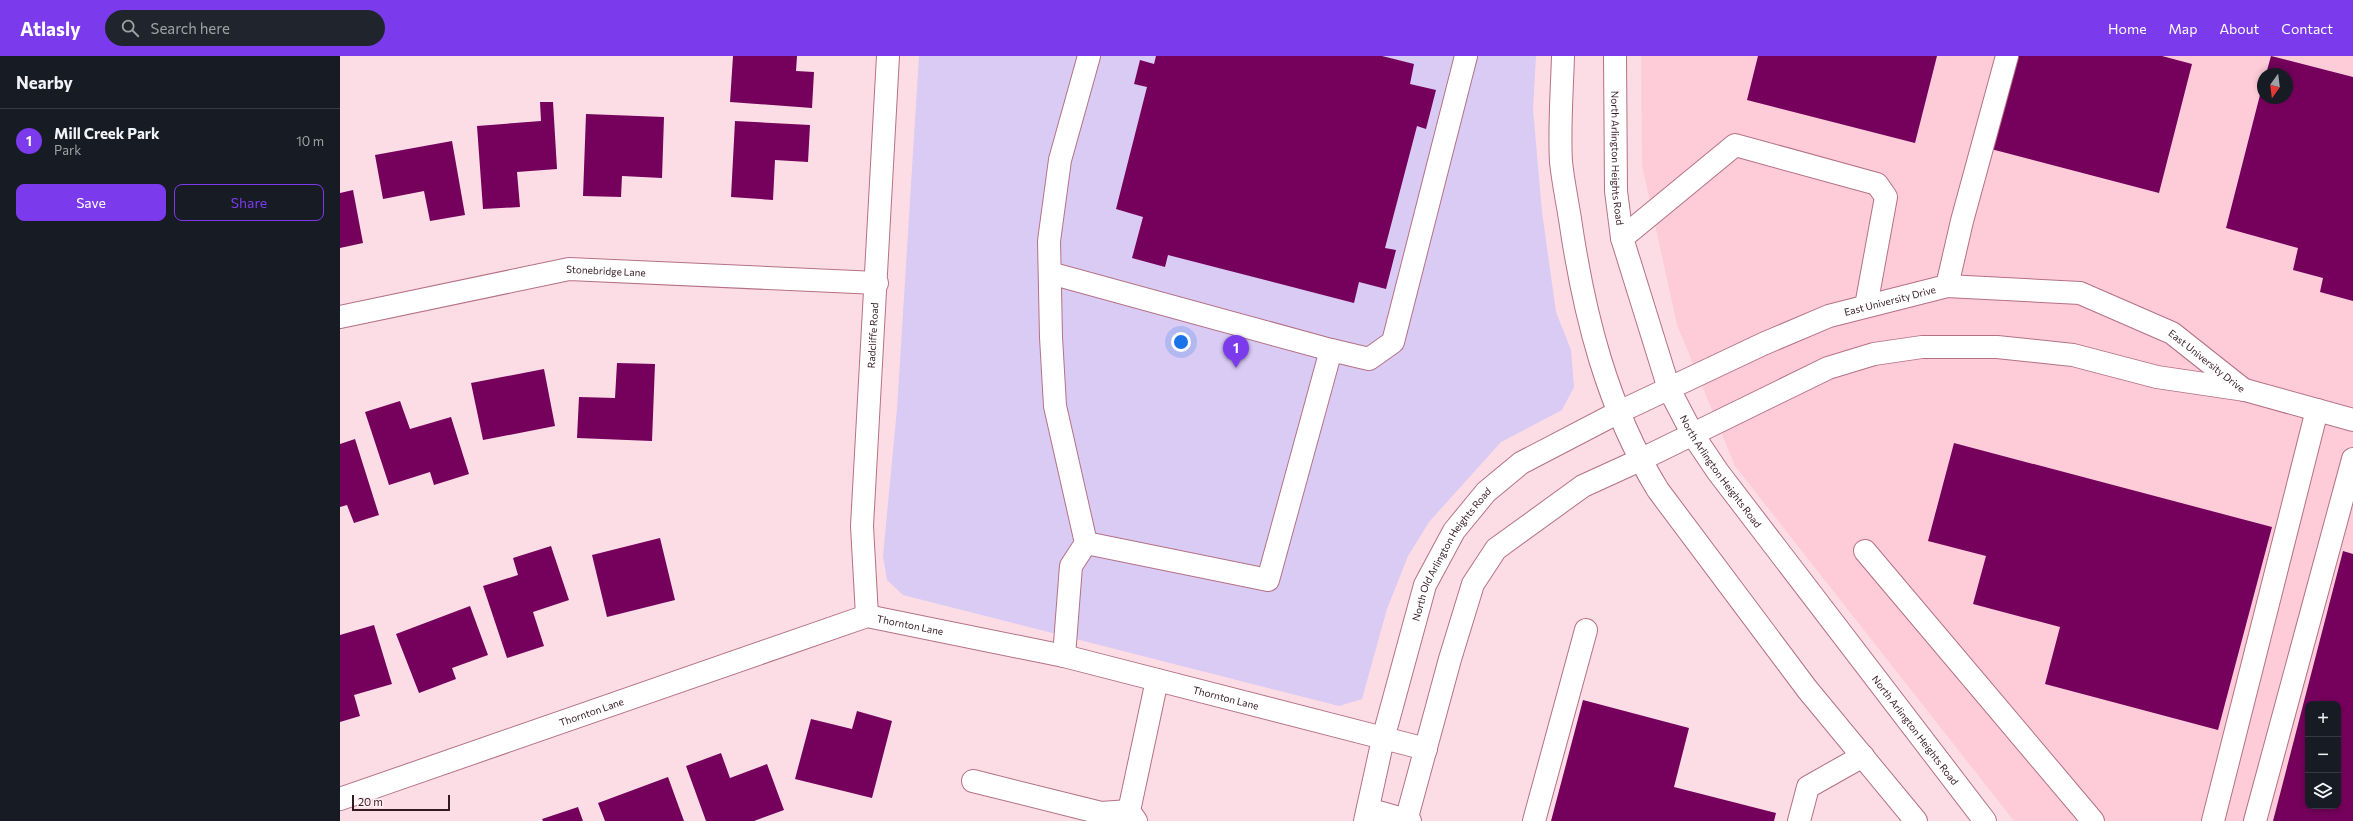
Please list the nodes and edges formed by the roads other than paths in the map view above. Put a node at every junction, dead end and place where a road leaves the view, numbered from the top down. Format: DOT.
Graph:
graph roads {
  1 [pos="888,56"];
  2 [pos="1089,56"];
  3 [pos="1466,56"];
  4 [pos="1563,56"];
  5 [pos="1614,56"];
  6 [pos="2007,56"];
  7 [pos="1622,238"];
  8 [pos="1050,274"];
  9 [pos="877,283"];
  10 [pos="1947,286"];
  11 [pos="1866,306"];
  12 [pos="340,317"];
  13 [pos="1331,350"];
  14 [pos="1669,390"];
  15 [pos="2245,390"];
  16 [pos="2317,410"];
  17 [pos="1617,413"];
  18 [pos="2353,420"];
  19 [pos="1692,435"];
  20 [pos="2353,459"];
  21 [pos="1640,460"];
  22 [pos="1086,543"];
  23 [pos="1866,551"];
  24 [pos="868,616"];
  25 [pos="1586,630"];
  26 [pos="1064,656"];
  27 [pos="1157,680"];
  28 [pos="1383,739"];
  29 [pos="1426,749"];
  30 [pos="1863,756"];
  31 [pos="973,781"];
  32 [pos="340,799"];
  33 [pos="1367,815"];
  34 [pos="1132,816"];
  35 [pos="1407,821"];
  36 [pos="1534,821"];
  37 [pos="1799,821"];
  38 [pos="1916,821"];
  39 [pos="1985,821"];
  40 [pos="2093,821"];
  41 [pos="2213,821"];
  42 [pos="2255,821"];
  1 -- 9 [label="street, Radcliffe Road"];
  2 -- 8 [label="street"];
  3 -- 13 [label="street"];
  4 -- 17 [label="street"];
  5 -- 7 [label="street, North Arlington Heights Road"];
  6 -- 10 [label="street"];
  7 -- 11 [label="street"];
  7 -- 14 [label="street, North Arlington Heights Road"];
  8 -- 13 [label="street"];
  8 -- 22 [label="street"];
  9 -- 12 [label="street, Stonebridge Lane"];
  9 -- 24 [label="street, Radcliffe Road"];
  10 -- 11 [label="street, East University Drive"];
  10 -- 15 [label="street, East University Drive"];
  11 -- 14 [label="street, East University Drive"];
  13 -- 22 [label="street"];
  14 -- 17 [label="street, North Old Arlington Heights Road"];
  14 -- 19 [label="street, North Arlington Heights Road"];
  15 -- 16 [label="street"];
  15 -- 19 [label="street, East University Drive"];
  16 -- 18 [label="street"];
  16 -- 41 [label="street"];
  17 -- 21 [label="street"];
  17 -- 28 [label="street, North Old Arlington Heights Road"];
  19 -- 21 [label="street"];
  19 -- 39 [label="street, North Arlington Heights Road"];
  20 -- 42 [label="street"];
  21 -- 29 [label="street"];
  21 -- 30 [label="street"];
  22 -- 26 [label="street"];
  23 -- 40 [label="street"];
  24 -- 26 [label="street, Thornton Lane"];
  24 -- 32 [label="street, Thornton Lane"];
  25 -- 36 [label="street"];
  26 -- 27 [label="street, Thornton Lane"];
  27 -- 28 [label="street, Thornton Lane"];
  27 -- 34 [label="street"];
  28 -- 29 [label="street, Thornton Lane"];
  28 -- 33 [label="street, North Old Arlington Heights Road"];
  29 -- 35 [label="street"];
  30 -- 37 [label="street"];
  30 -- 38 [label="street"];
  31 -- 34 [label="street"];
  33 -- 35 [label="street"];
}
